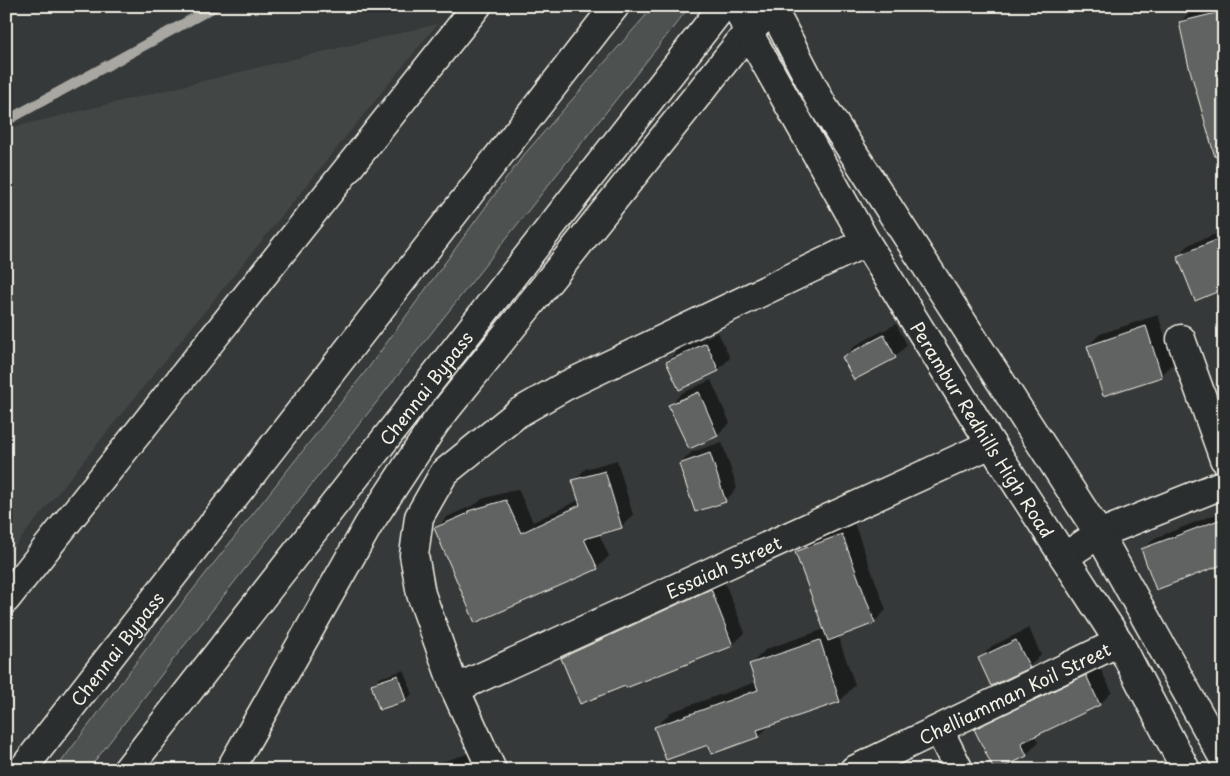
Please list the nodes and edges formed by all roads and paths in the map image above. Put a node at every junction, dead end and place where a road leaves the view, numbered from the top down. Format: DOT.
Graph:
graph roads {
  1 [pos="477,6"];
  2 [pos="615,6"];
  3 [pos="723,6"];
  4 [pos="737,6"];
  5 [pos="773,8"];
  6 [pos="748,32"];
  7 [pos="866,242"];
  8 [pos="1181,339"];
  9 [pos="991,444"];
  10 [pos="1224,459"];
  11 [pos="1224,484"];
  12 [pos="1099,534"];
  13 [pos="1064,557"];
  14 [pos="6,599"];
  15 [pos="1119,642"];
  16 [pos="455,689"];
  17 [pos="939,730"];
  18 [pos="1224,759"];
  19 [pos="22,770"];
  20 [pos="127,770"];
  21 [pos="230,770"];
  22 [pos="492,770"];
  23 [pos="854,770"];
  24 [pos="959,770"];
  25 [pos="1186,770"];
  1 -- 14 [label="main road"];
  2 -- 19 [label="main road, Chennai Bypass"];
  3 -- 20 [label="main road, Chennai Bypass"];
  4 -- 6 [label="main road, Perambur Redhills High Road"];
  5 -- 6 [label="main road"];
  5 -- 12 [label="main road"];
  6 -- 7 [label="main road, Perambur Redhills High Road"];
  6 -- 21 [label="main road"];
  7 -- 9 [label="main road, Perambur Redhills High Road"];
  7 -- 16 [label="main road"];
  8 -- 10 [label="main road"];
  9 -- 13 [label="main road, Perambur Redhills High Road"];
  9 -- 16 [label="main road, Essaiah Street"];
  11 -- 12 [label="main road"];
  12 -- 13 [label="main road"];
  12 -- 18 [label="main road"];
  13 -- 15 [label="main road, Perambur Redhills High Road"];
  15 -- 17 [label="main road, Chelliamman Koil Street"];
  15 -- 25 [label="main road, Perambur Redhills High Road"];
  16 -- 22 [label="main road"];
  17 -- 23 [label="main road, Chelliamman Koil Street"];
  17 -- 24 [label="main road"];
}
